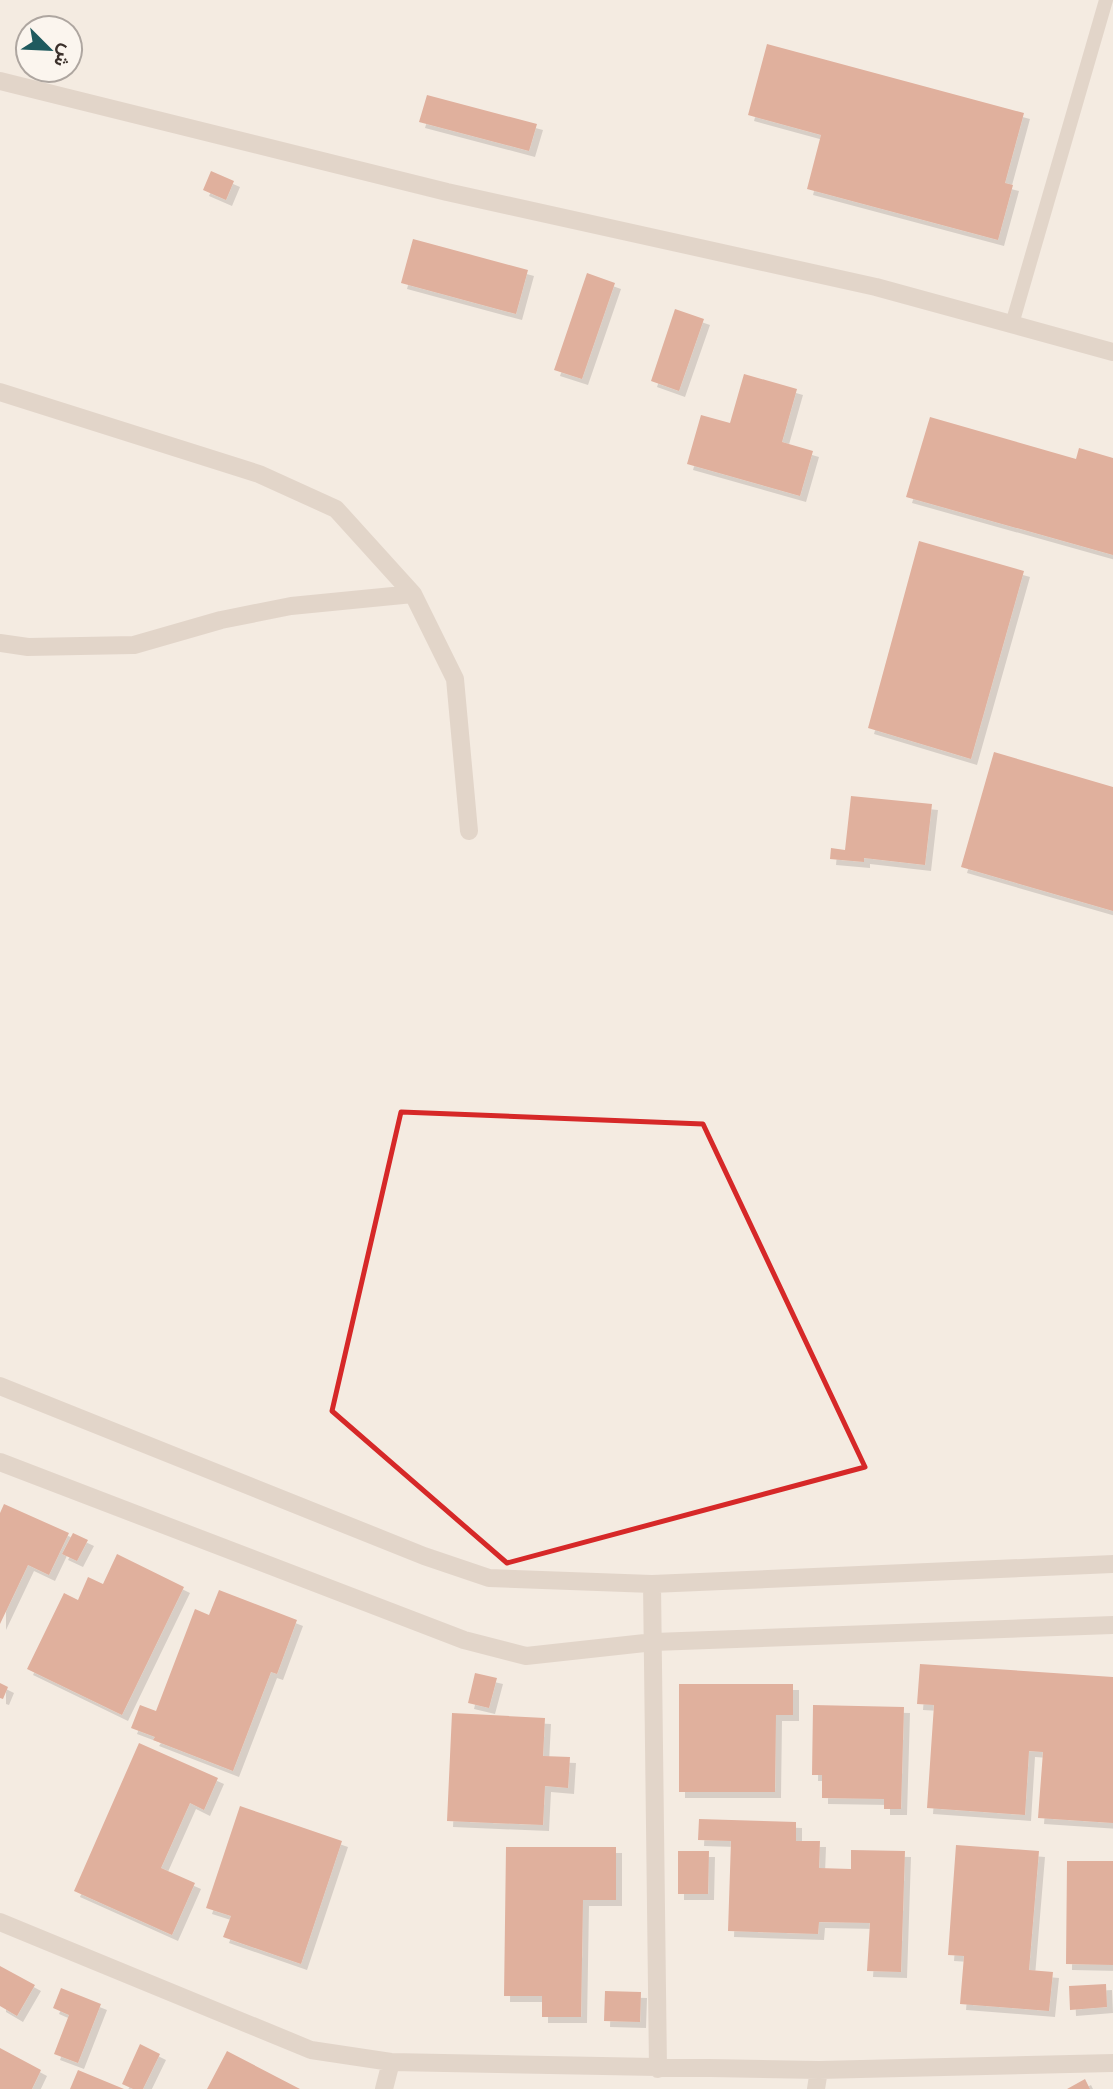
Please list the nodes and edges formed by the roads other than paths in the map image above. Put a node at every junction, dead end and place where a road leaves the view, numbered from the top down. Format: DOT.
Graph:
graph roads {
  1 [pos="1106,0"];
  2 [pos="0,81"];
  3 [pos="1012,324"];
  4 [pos="1113,352"];
  5 [pos="0,392"];
  6 [pos="413,594"];
  7 [pos="0,643"];
  8 [pos="469,831"];
  9 [pos="0,1386"];
  10 [pos="0,1462"];
  11 [pos="1113,1563"];
  12 [pos="652,1584"];
  13 [pos="1113,1625"];
  14 [pos="654,1642"];
  15 [pos="0,1922"];
  16 [pos="391,2062"];
  17 [pos="1113,2063"];
  18 [pos="659,2069"];
  19 [pos="819,2070"];
  20 [pos="384,2089"];
  21 [pos="816,2089"];
  1 -- 3 [label="lane"];
  2 -- 3 [label="street"];
  3 -- 4 [label="street"];
  5 -- 6 [label="street"];
  6 -- 7 [label="street"];
  6 -- 8 [label="street"];
  9 -- 12 [label="street"];
  10 -- 14 [label="street"];
  11 -- 12 [label="street"];
  12 -- 14 [label="street"];
  13 -- 14 [label="street"];
  14 -- 18 [label="street"];
  15 -- 16 [label="street"];
  16 -- 18 [label="street"];
  16 -- 20 [label="street"];
  17 -- 19 [label="street"];
  18 -- 19 [label="street"];
  19 -- 21 [label="street"];
}
